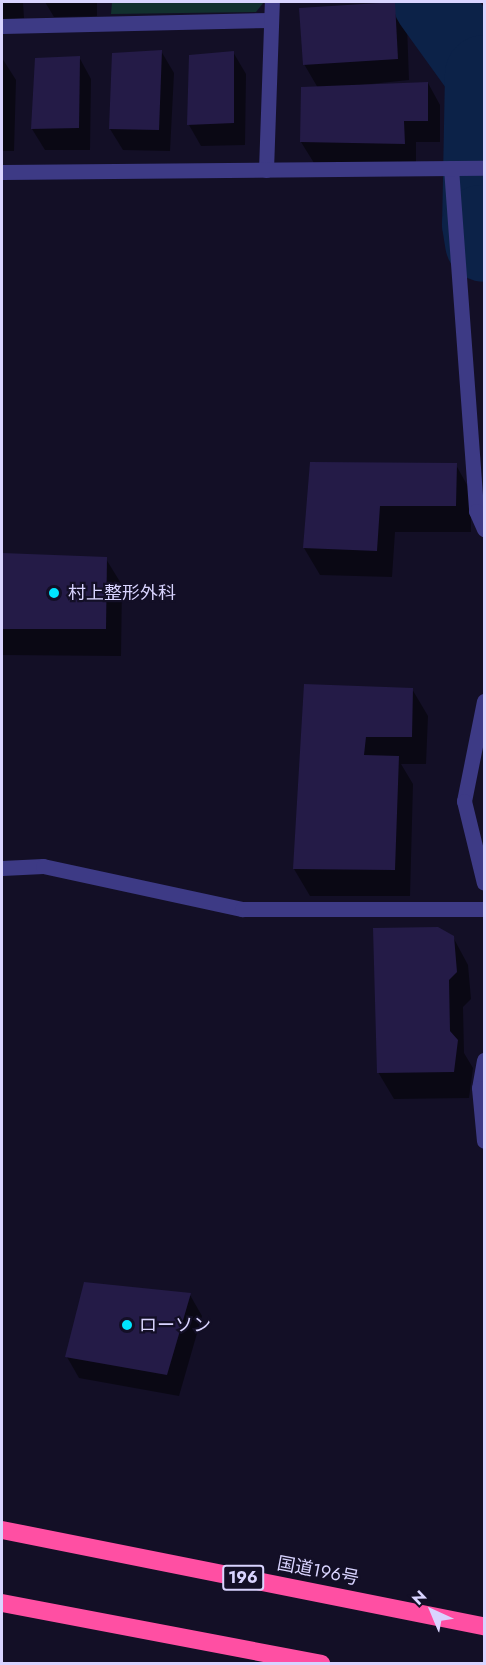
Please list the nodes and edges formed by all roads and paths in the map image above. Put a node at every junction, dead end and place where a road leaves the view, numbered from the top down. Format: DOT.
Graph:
graph roads {
  1 [pos="272,2"];
  2 [pos="271,20"];
  3 [pos="2,26"];
  4 [pos="450,168"];
  5 [pos="484,168"];
  6 [pos="266,170"];
  7 [pos="2,172"];
  8 [pos="484,529"];
  9 [pos="484,701"];
  10 [pos="2,868"];
  11 [pos="484,882"];
  12 [pos="484,909"];
  13 [pos="484,1060"];
  14 [pos="484,1141"];
  15 [pos="2,1530"];
  16 [pos="2,1603"];
  17 [pos="484,1626"];
  18 [pos="321,1664"];
  1 -- 2 [label="street"];
  2 -- 3 [label="street"];
  2 -- 6 [label="street"];
  4 -- 5 [label="street"];
  4 -- 6 [label="street"];
  4 -- 8 [label="street"];
  6 -- 7 [label="street"];
  9 -- 11 [label="street"];
  10 -- 12 [label="street"];
  13 -- 14 [label="street"];
  15 -- 17 [label="highway, 国道196号 / 196"];
  16 -- 18 [label="highway"];
}
